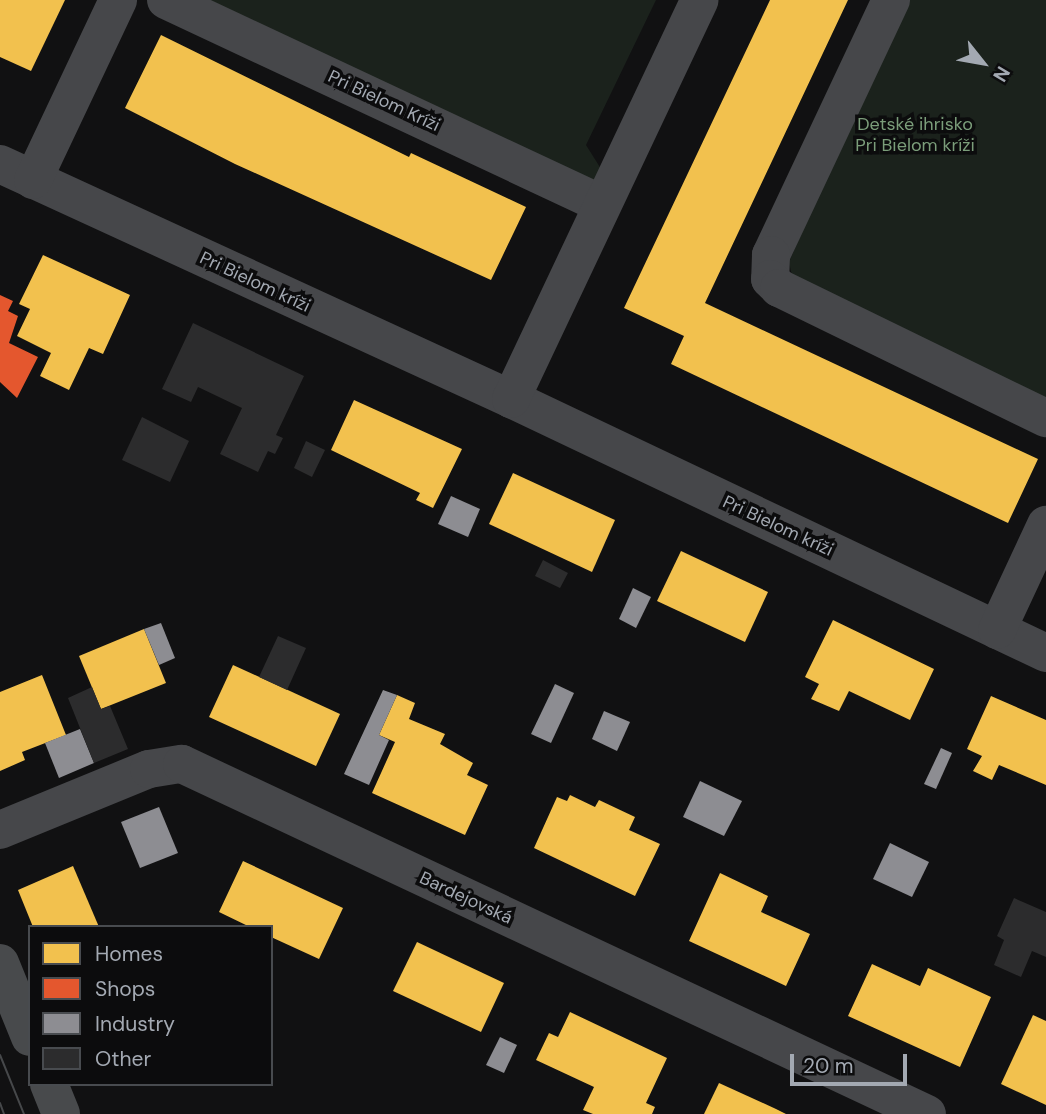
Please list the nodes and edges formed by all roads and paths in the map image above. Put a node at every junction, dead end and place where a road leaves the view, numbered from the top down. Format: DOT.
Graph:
graph roads {
  1 [pos="118,0"];
  2 [pos="166,0"];
  3 [pos="700,0"];
  4 [pos="891,0"];
  5 [pos="17,172"];
  6 [pos="602,204"];
  7 [pos="511,399"];
  8 [pos="1046,418"];
  9 [pos="1046,525"];
  10 [pos="997,630"];
  11 [pos="1046,653"];
  12 [pos="0,830"];
  13 [pos="0,963"];
  14 [pos="28,1032"];
  15 [pos="50,1086"];
  16 [pos="61,1114"];
  17 [pos="927,1114"];
  1 -- 5 [label="street"];
  2 -- 6 [label="street, Pri Bielom Kríži"];
  3 -- 6 [label="street"];
  4 -- 8 [label="street"];
  5 -- 7 [label="street, Pri Bielom kríži"];
  6 -- 7 [label="street"];
  7 -- 10 [label="street, Pri Bielom kríži"];
  9 -- 10 [label="street"];
  10 -- 11 [label="street, Pri Bielom kríži"];
  12 -- 17 [label="street, Bardejovská"];
  13 -- 14 [label="main road"];
  15 -- 16 [label="main road"];
}
